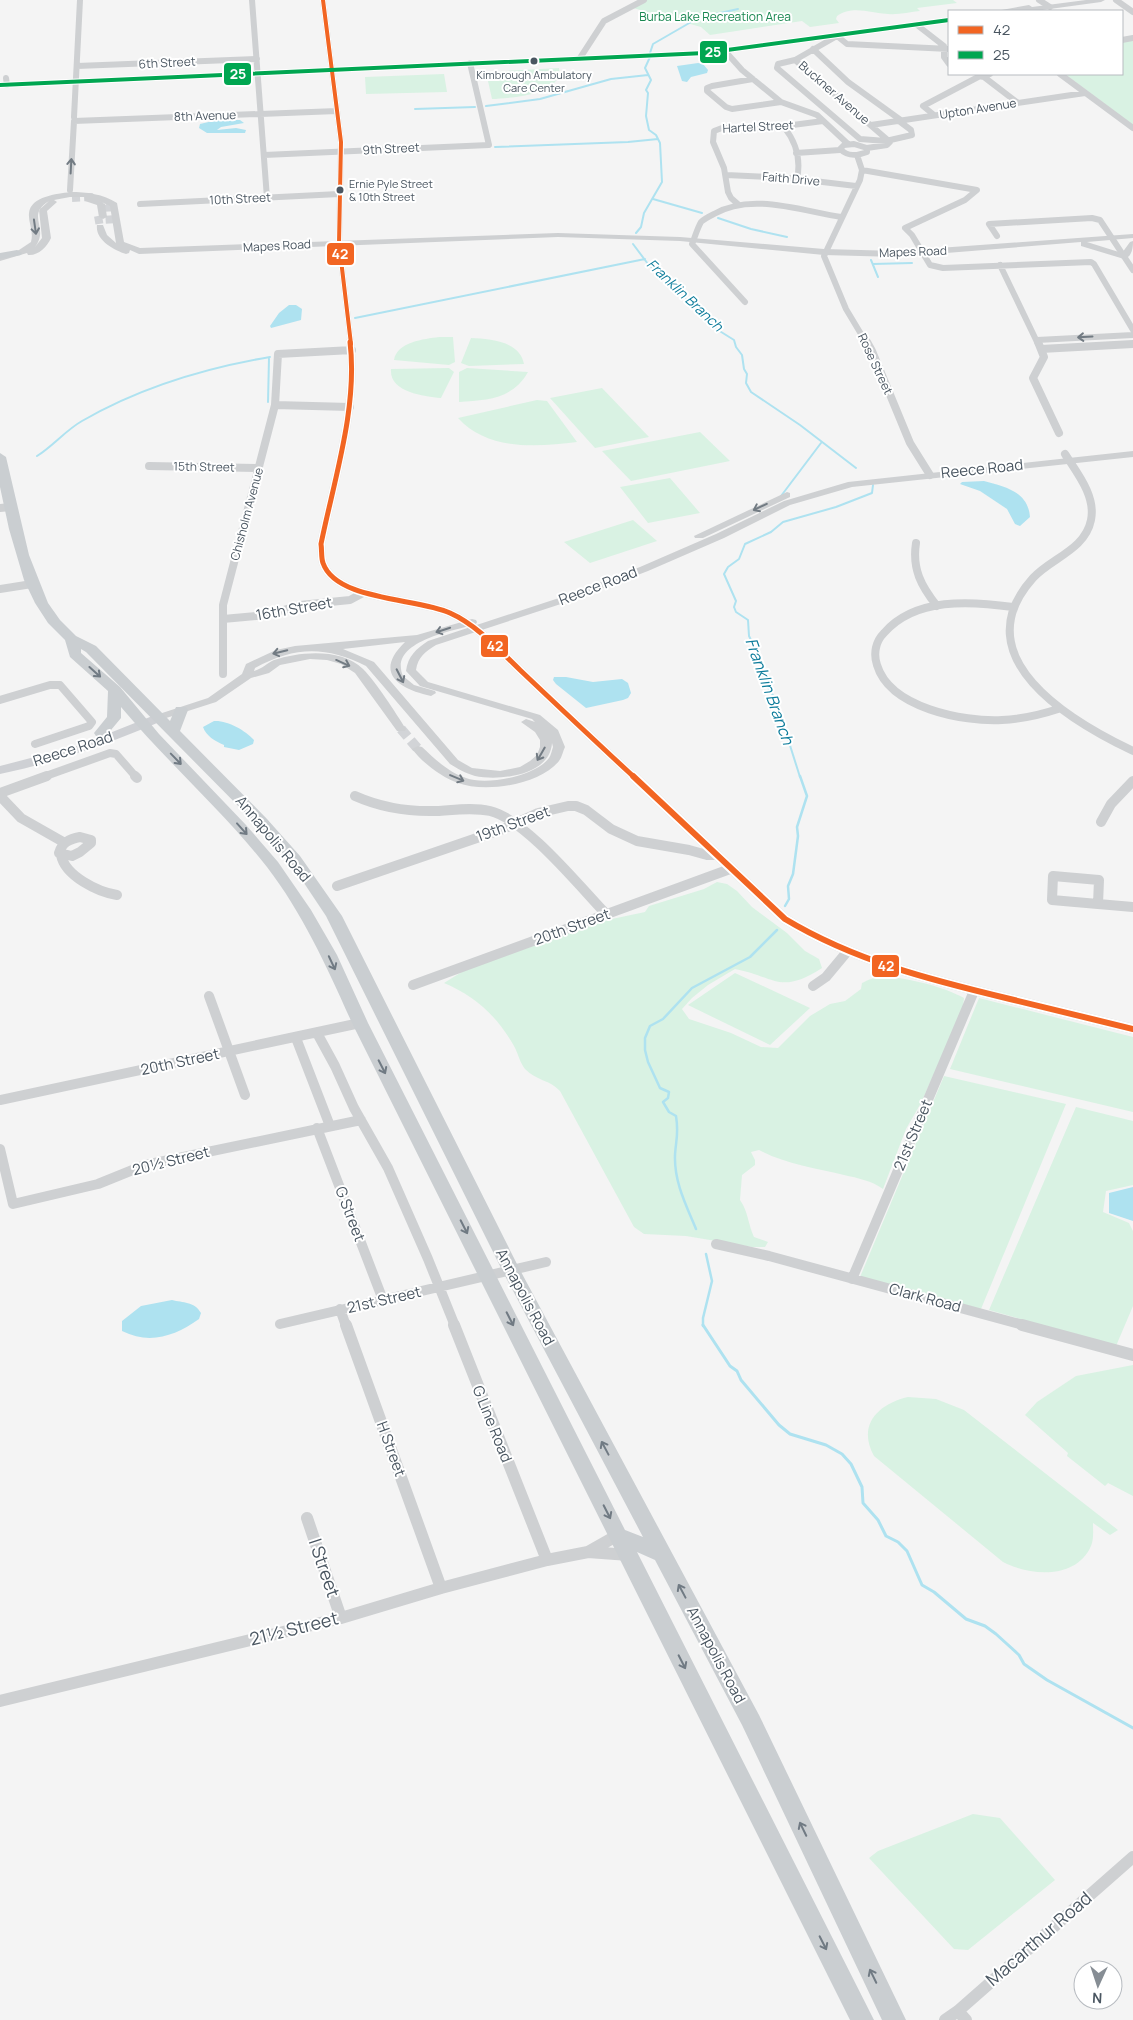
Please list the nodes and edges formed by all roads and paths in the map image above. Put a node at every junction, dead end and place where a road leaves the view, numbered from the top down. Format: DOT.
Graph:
graph roads {
  1 [pos="80,0"];
  2 [pos="252,0"];
  3 [pos="323,0"];
  4 [pos="644,0"];
  5 [pos="1039,0"];
  6 [pos="1079,0"];
  7 [pos="1101,0"];
  8 [pos="1116,0"];
  9 [pos="1048,6"];
  10 [pos="1010,10"];
  11 [pos="1027,10"];
  12 [pos="1133,12"];
  13 [pos="948,20"];
  14 [pos="917,25"];
  15 [pos="837,36"];
  16 [pos="814,49"];
  17 [pos="947,49"];
  18 [pos="725,51"];
  19 [pos="580,58"];
  20 [pos="257,59"];
  21 [pos="795,60"];
  22 [pos="470,63"];
  23 [pos="948,63"];
  24 [pos="77,66"];
  25 [pos="331,71"];
  26 [pos="258,74"];
  27 [pos="975,75"];
  28 [pos="985,75"];
  29 [pos="1061,75"];
  30 [pos="980,76"];
  31 [pos="753,79"];
  32 [pos="76,81"];
  33 [pos="4,83"];
  34 [pos="1085,92"];
  35 [pos="781,102"];
  36 [pos="1018,103"];
  37 [pos="337,111"];
  38 [pos="261,113"];
  39 [pos="934,115"];
  40 [pos="74,119"];
  41 [pos="823,121"];
  42 [pos="901,121"];
  43 [pos="871,125"];
  44 [pos="784,127"];
  45 [pos="1133,128"];
  46 [pos="888,140"];
  47 [pos="848,144"];
  48 [pos="867,148"];
  49 [pos="840,150"];
  50 [pos="341,152"];
  51 [pos="796,153"];
  52 [pos="264,155"];
  53 [pos="857,155"];
  54 [pos="862,170"];
  55 [pos="726,175"];
  56 [pos="797,179"];
  57 [pos="856,186"];
  58 [pos="71,194"];
  59 [pos="339,194"];
  60 [pos="267,198"];
  61 [pos="140,204"];
  62 [pos="739,205"];
  63 [pos="841,217"];
  64 [pos="997,236"];
  65 [pos="1133,236"];
  66 [pos="1112,238"];
  67 [pos="339,241"];
  68 [pos="692,241"];
  69 [pos="1062,242"];
  70 [pos="1133,244"];
  71 [pos="824,252"];
  72 [pos="17,253"];
  73 [pos="922,253"];
  74 [pos="1124,256"];
  75 [pos="0,258"];
  76 [pos="1000,265"];
  77 [pos="1133,270"];
  78 [pos="745,302"];
  79 [pos="1133,330"];
  80 [pos="1133,335"];
  81 [pos="1037,340"];
  82 [pos="1133,344"];
  83 [pos="1041,348"];
  84 [pos="352,350"];
  85 [pos="274,405"];
  86 [pos="350,407"];
  87 [pos="1060,433"];
  88 [pos="1133,447"];
  89 [pos="1133,454"];
  90 [pos="0,457"];
  91 [pos="1067,458"];
  92 [pos="149,466"];
  93 [pos="259,468"];
  94 [pos="928,472"];
  95 [pos="3,482"];
  96 [pos="5,507"];
  97 [pos="916,544"];
  98 [pos="32,584"];
  99 [pos="0,589"];
  100 [pos="363,593"];
  101 [pos="937,606"];
  102 [pos="1013,607"];
  103 [pos="223,619"];
  104 [pos="471,626"];
  105 [pos="418,638"];
  106 [pos="71,639"];
  107 [pos="317,648"];
  108 [pos="223,674"];
  109 [pos="247,676"];
  110 [pos="114,690"];
  111 [pos="0,700"];
  112 [pos="1058,709"];
  113 [pos="181,710"];
  114 [pos="152,721"];
  115 [pos="401,729"];
  116 [pos="173,731"];
  117 [pos="101,733"];
  118 [pos="35,744"];
  119 [pos="418,749"];
  120 [pos="1133,751"];
  121 [pos="0,766"];
  122 [pos="0,770"];
  123 [pos="137,778"];
  124 [pos="1133,781"];
  125 [pos="0,794"];
  126 [pos="355,796"];
  127 [pos="1101,822"];
  128 [pos="514,823"];
  129 [pos="65,843"];
  130 [pos="61,855"];
  131 [pos="715,855"];
  132 [pos="730,869"];
  133 [pos="337,886"];
  134 [pos="117,895"];
  135 [pos="1098,904"];
  136 [pos="1133,907"];
  137 [pos="606,914"];
  138 [pos="846,953"];
  139 [pos="413,985"];
  140 [pos="813,986"];
  141 [pos="974,991"];
  142 [pos="209,996"];
  143 [pos="360,1023"];
  144 [pos="1133,1029"];
  145 [pos="317,1033"];
  146 [pos="394,1036"];
  147 [pos="296,1038"];
  148 [pos="230,1052"];
  149 [pos="244,1095"];
  150 [pos="0,1100"];
  151 [pos="361,1120"];
  152 [pos="330,1126"];
  153 [pos="317,1128"];
  154 [pos="0,1149"];
  155 [pos="716,1244"];
  156 [pos="546,1262"];
  157 [pos="511,1270"];
  158 [pos="488,1276"];
  159 [pos="852,1279"];
  160 [pos="438,1288"];
  161 [pos="383,1300"];
  162 [pos="340,1310"];
  163 [pos="280,1324"];
  164 [pos="1133,1355"];
  165 [pos="307,1518"];
  166 [pos="618,1534"];
  167 [pos="588,1552"];
  168 [pos="663,1555"];
  169 [pos="628,1556"];
  170 [pos="547,1560"];
  171 [pos="441,1588"];
  172 [pos="341,1618"];
  173 [pos="0,1701"];
  174 [pos="1133,1857"];
  175 [pos="962,2016"];
  176 [pos="862,2020"];
  177 [pos="894,2020"];
  178 [pos="945,2020"];
  1 -- 24 [label="street"];
  2 -- 20 [label="street"];
  3 -- 25 [label="street"];
  4 -- 19 [label="street"];
  5 -- 9 [label="street"];
  6 -- 9 [label="street"];
  7 -- 9 [label="street"];
  8 -- 12 [label="street"];
  9 -- 10 [label="street"];
  9 -- 11 [label="street"];
  13 -- 14 [label="street"];
  14 -- 15 [label="street"];
  14 -- 17 [label="street"];
  15 -- 16 [label="street, Buckner Avenue"];
  15 -- 17 [label="street"];
  15 -- 18 [label="street"];
  16 -- 21 [label="street, Buckner Avenue"];
  16 -- 42 [label="street"];
  17 -- 23 [label="street"];
  18 -- 19 [label="street"];
  18 -- 31 [label="street"];
  19 -- 22 [label="street"];
  20 -- 24 [label="street, 6th Street"];
  20 -- 26 [label="street"];
  21 -- 43 [label="street, Buckner Avenue"];
  21 -- 46 [label="street"];
  22 -- 25 [label="street"];
  22 -- 50 [label="street, 9th Street"];
  24 -- 32 [label="street"];
  25 -- 26 [label="street"];
  25 -- 37 [label="street"];
  26 -- 32 [label="street"];
  26 -- 38 [label="street"];
  27 -- 30 [label="street"];
  28 -- 30 [label="street"];
  29 -- 34 [label="street"];
  30 -- 36 [label="street"];
  30 -- 39 [label="street"];
  31 -- 35 [label="street"];
  31 -- 35 [label="street"];
  32 -- 33 [label="street"];
  32 -- 40 [label="street"];
  34 -- 36 [label="street, Upton Avenue"];
  34 -- 45 [label="street"];
  35 -- 41 [label="street"];
  36 -- 39 [label="street, Upton Avenue"];
  37 -- 38 [label="street, 8th Avenue"];
  37 -- 50 [label="street"];
  38 -- 40 [label="street, 8th Avenue"];
  38 -- 52 [label="street"];
  39 -- 42 [label="street, Upton Avenue"];
  58 -- 40 [label="street, one-way"];
  41 -- 44 [label="street, Hartel Street"];
  41 -- 47 [label="street"];
  42 -- 43 [label="street, Upton Avenue"];
  42 -- 46 [label="street"];
  43 -- 46 [label="street, Buckner Avenue"];
  44 -- 51 [label="street"];
  44 -- 55 [label="street, Hartel Street"];
  46 -- 48 [label="street, Buckner Avenue"];
  47 -- 48 [label="street"];
  47 -- 49 [label="street"];
  48 -- 53 [label="street"];
  49 -- 51 [label="street"];
  49 -- 53 [label="street"];
  50 -- 52 [label="street, 9th Street"];
  50 -- 59 [label="street"];
  51 -- 56 [label="street"];
  52 -- 60 [label="street"];
  53 -- 54 [label="street"];
  54 -- 57 [label="street"];
  54 -- 73 [label="street"];
  55 -- 56 [label="street, Faith Drive"];
  55 -- 62 [label="street, Hartel Street"];
  56 -- 57 [label="street, Faith Drive"];
  57 -- 63 [label="street"];
  58 -- 67 [label="street, Mapes Road"];
  58 -- 75 [label="street"];
  59 -- 60 [label="street, 10th Street"];
  59 -- 67 [label="street"];
  60 -- 61 [label="street, 10th Street"];
  62 -- 63 [label="street"];
  62 -- 68 [label="street"];
  63 -- 71 [label="street"];
  64 -- 66 [label="street"];
  65 -- 66 [label="street, Mapes Road"];
  66 -- 69 [label="street, Mapes Road"];
  66 -- 74 [label="street"];
  67 -- 68 [label="street, Mapes Road"];
  67 -- 68 [label="street, Mapes Road"];
  67 -- 72 [label="street, Mapes Road, one-way"];
  67 -- 84 [label="street"];
  68 -- 71 [label="street, Mapes Road"];
  68 -- 78 [label="street"];
  69 -- 73 [label="street, Mapes Road"];
  69 -- 74 [label="street"];
  70 -- 74 [label="street"];
  71 -- 73 [label="street, Mapes Road"];
  71 -- 94 [label="street, Rose Street"];
  72 -- 75 [label="main road"];
  73 -- 76 [label="street"];
  74 -- 77 [label="street"];
  76 -- 79 [label="street"];
  76 -- 81 [label="street"];
  80 -- 81 [label="street, one-way"];
  81 -- 83 [label="street"];
  82 -- 83 [label="street"];
  83 -- 87 [label="street"];
  84 -- 85 [label="street, Chisholm Avenue"];
  84 -- 86 [label="street"];
  85 -- 86 [label="street"];
  85 -- 93 [label="street, Chisholm Avenue"];
  86 -- 100 [label="street"];
  88 -- 91 [label="street, Reece Road"];
  89 -- 91 [label="street, Reece Road"];
  90 -- 95 [label="main road, Annapolis Road"];
  91 -- 94 [label="street, Reece Road"];
  91 -- 102 [label="street"];
  92 -- 93 [label="street, 15th Street"];
  93 -- 103 [label="street, Chisholm Avenue"];
  94 -- 104 [label="street, Reece Road"];
  95 -- 96 [label="main road, Annapolis Road"];
  96 -- 98 [label="main road, Annapolis Road"];
  97 -- 101 [label="street"];
  98 -- 99 [label="street"];
  98 -- 106 [label="main road, Annapolis Road"];
  100 -- 103 [label="street, 16th Street"];
  100 -- 104 [label="street"];
  101 -- 102 [label="street"];
  101 -- 112 [label="street"];
  102 -- 112 [label="street"];
  103 -- 108 [label="street, Chisholm Avenue"];
  104 -- 105 [label="street, Reece Road, one-way"];
  119 -- 104 [label="street, Reece Road, one-way"];
  104 -- 131 [label="street"];
  105 -- 107 [label="street, Reece Road"];
  105 -- 107 [label="street, Reece Road, one-way"];
  106 -- 110 [label="main road, Annapolis Road, one-way"];
  106 -- 114 [label="main road, Annapolis Road"];
  107 -- 109 [label="street, Reece Road, one-way"];
  109 -- 113 [label="street, Reece Road"];
  109 -- 115 [label="street, Reece Road, one-way"];
  110 -- 114 [label="main road, Annapolis Road"];
  110 -- 117 [label="main road"];
  111 -- 118 [label="street"];
  112 -- 120 [label="street"];
  113 -- 114 [label="street, Reece Road"];
  113 -- 116 [label="main road"];
  114 -- 116 [label="main road, Annapolis Road"];
  114 -- 117 [label="main road, Reece Road"];
  114 -- 122 [label="main road, Reece Road"];
  114 -- 143 [label="main road, Annapolis Road, one-way"];
  116 -- 146 [label="main road, Annapolis Road"];
  117 -- 121 [label="main road, Reece Road"];
  123 -- 125 [label="street"];
  124 -- 127 [label="street"];
  125 -- 129 [label="street"];
  126 -- 128 [label="street"];
  128 -- 131 [label="street, 19th Street"];
  128 -- 133 [label="street, 19th Street"];
  128 -- 137 [label="street"];
  129 -- 130 [label="street"];
  129 -- 130 [label="street"];
  130 -- 134 [label="street"];
  131 -- 132 [label="street"];
  132 -- 137 [label="street, 20th Street"];
  132 -- 138 [label="street"];
  135 -- 135 [label="street"];
  135 -- 136 [label="street"];
  137 -- 139 [label="street, 20th Street"];
  138 -- 140 [label="street"];
  138 -- 141 [label="street"];
  141 -- 144 [label="street"];
  141 -- 159 [label="street, 21st Street"];
  142 -- 148 [label="street"];
  143 -- 145 [label="street, 20th Street"];
  143 -- 146 [label="main road"];
  143 -- 158 [label="main road, Annapolis Road, one-way"];
  145 -- 147 [label="street, 20th Street"];
  145 -- 151 [label="street"];
  146 -- 157 [label="main road, Annapolis Road"];
  147 -- 148 [label="street, 20th Street"];
  147 -- 152 [label="street"];
  148 -- 149 [label="street"];
  148 -- 150 [label="street, 20th Street"];
  151 -- 152 [label="street, 20½ Street"];
  151 -- 160 [label="street"];
  152 -- 153 [label="street, 20½ Street"];
  153 -- 154 [label="street, 20½ Street"];
  153 -- 161 [label="street, G Street"];
  155 -- 159 [label="street, Clark Road"];
  156 -- 157 [label="street"];
  157 -- 158 [label="street"];
  168 -- 157 [label="main road, Annapolis Road, one-way"];
  158 -- 160 [label="street, 21st Street"];
  158 -- 166 [label="main road, Annapolis Road, one-way"];
  159 -- 164 [label="street, Clark Road"];
  160 -- 161 [label="street, 21st Street"];
  160 -- 170 [label="street, G Line Road"];
  161 -- 162 [label="street, 21st Street"];
  162 -- 163 [label="street, 21st Street"];
  162 -- 171 [label="street, H Street"];
  165 -- 172 [label="street, I Street"];
  166 -- 167 [label="street, 21½ Street"];
  166 -- 168 [label="main road"];
  166 -- 169 [label="main road, Annapolis Road"];
  167 -- 169 [label="street, 21½ Street"];
  167 -- 170 [label="street, 21½ Street"];
  177 -- 168 [label="main road, Annapolis Road, one-way"];
  169 -- 176 [label="main road, Annapolis Road, one-way"];
  170 -- 171 [label="street, 21½ Street"];
  171 -- 172 [label="street, 21½ Street"];
  172 -- 173 [label="street, 21½ Street"];
  174 -- 175 [label="street, Macarthur Road"];
  175 -- 178 [label="street, Macarthur Road"];
}
